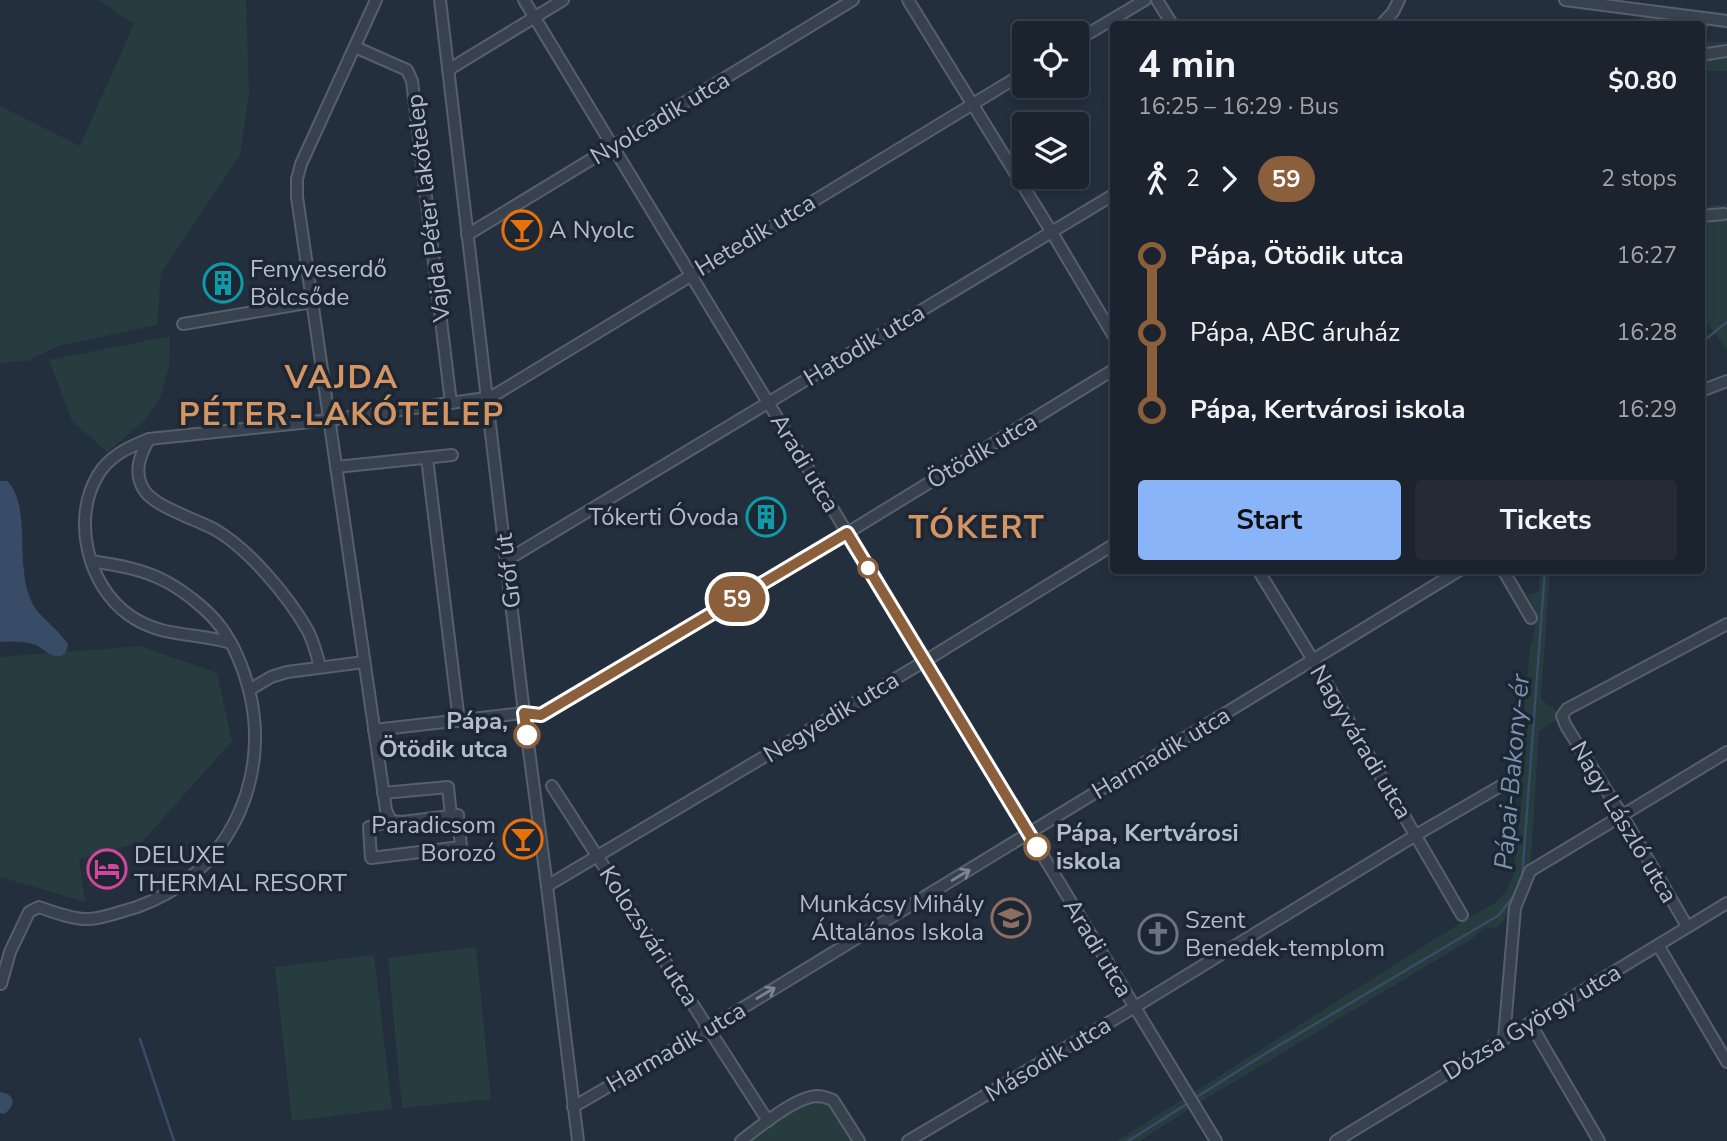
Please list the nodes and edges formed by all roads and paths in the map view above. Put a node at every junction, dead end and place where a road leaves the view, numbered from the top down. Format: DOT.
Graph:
graph roads {
  1 [pos="376,0"];
  2 [pos="440,0"];
  3 [pos="524,0"];
  4 [pos="563,0"];
  5 [pos="853,0"];
  6 [pos="908,0"];
  7 [pos="1145,0"];
  8 [pos="1157,0"];
  9 [pos="1399,0"];
  10 [pos="1565,0"];
  11 [pos="534,17"];
  12 [pos="1692,20"];
  13 [pos="1170,21"];
  14 [pos="1385,21"];
  15 [pos="1727,21"];
  16 [pos="1089,33"];
  17 [pos="355,47"];
  18 [pos="1727,51"];
  19 [pos="1705,54"];
  20 [pos="448,69"];
  21 [pos="1012,80"];
  22 [pos="972,104"];
  23 [pos="613,146"];
  24 [pos="1110,197"];
  25 [pos="1724,214"];
  26 [pos="1705,216"];
  27 [pos="1051,231"];
  28 [pos="467,235"];
  29 [pos="690,275"];
  30 [pos="312,302"];
  31 [pos="183,324"];
  32 [pos="1110,330"];
  33 [pos="1110,372"];
  34 [pos="1727,381"];
  35 [pos="1705,389"];
  36 [pos="486,398"];
  37 [pos="451,403"];
  38 [pos="769,404"];
  39 [pos="329,420"];
  40 [pos="149,439"];
  41 [pos="452,455"];
  42 [pos="427,457"];
  43 [pos="336,467"];
  44 [pos="847,533"];
  45 [pos="1110,547"];
  46 [pos="507,560"];
  47 [pos="91,561"];
  48 [pos="1260,574"];
  49 [pos="1453,574"];
  50 [pos="1505,574"];
  51 [pos="1531,618"];
  52 [pos="1727,624"];
  53 [pos="231,643"];
  54 [pos="1313,660"];
  55 [pos="925,661"];
  56 [pos="364,662"];
  57 [pos="320,667"];
  58 [pos="249,690"];
  59 [pos="524,713"];
  60 [pos="459,721"];
  61 [pos="374,730"];
  62 [pos="1727,751"];
  63 [pos="1511,780"];
  64 [pos="552,786"];
  65 [pos="383,793"];
  66 [pos="1622,815"];
  67 [pos="451,816"];
  68 [pos="391,821"];
  69 [pos="1029,833"];
  70 [pos="1416,835"];
  71 [pos="598,856"];
  72 [pos="547,886"];
  73 [pos="1727,903"];
  74 [pos="1462,915"];
  75 [pos="1687,926"];
  76 [pos="1658,945"];
  77 [pos="1,984"];
  78 [pos="1135,1007"];
  79 [pos="1530,1023"];
  80 [pos="708,1029"];
  81 [pos="1504,1039"];
  82 [pos="1727,1062"];
  83 [pos="573,1107"];
  84 [pos="768,1121"];
  85 [pos="578,1141"];
  86 [pos="741,1141"];
  87 [pos="859,1141"];
  88 [pos="908,1141"];
  89 [pos="1216,1141"];
  90 [pos="1336,1141"];
  91 [pos="1599,1141"];
  1 -- 17 [label="street"];
  2 -- 20 [label="street, Gróf út"];
  3 -- 11 [label="street, Aradi utca"];
  4 -- 11 [label="street"];
  5 -- 23 [label="street, Nyolcadik utca"];
  6 -- 22 [label="street"];
  7 -- 16 [label="street"];
  8 -- 13 [label="street"];
  9 -- 14 [label="street"];
  10 -- 12 [label="street"];
  11 -- 20 [label="street"];
  11 -- 23 [label="street, Aradi utca"];
  12 -- 15 [label="street"];
  17 -- 30 [label="street"];
  17 -- 37 [label="street, Vajda Péter lakótelep"];
  18 -- 19 [label="street"];
  20 -- 28 [label="street, Gróf út"];
  21 -- 22 [label="street, Hetedik utca"];
  22 -- 27 [label="street"];
  22 -- 29 [label="street, Hetedik utca"];
  23 -- 28 [label="street, Nyolcadik utca"];
  23 -- 29 [label="street, Aradi utca"];
  24 -- 27 [label="street, Hatodik utca"];
  25 -- 26 [label="street"];
  27 -- 32 [label="street"];
  27 -- 38 [label="street, Hatodik utca"];
  28 -- 36 [label="street, Gróf út"];
  29 -- 36 [label="street, Hetedik utca"];
  29 -- 38 [label="street, Aradi utca"];
  30 -- 31 [label="street"];
  30 -- 39 [label="street"];
  33 -- 44 [label="street, Ötödik utca"];
  34 -- 35 [label="street"];
  36 -- 37 [label="street"];
  36 -- 46 [label="street, Gróf út"];
  37 -- 39 [label="street"];
  38 -- 44 [label="street, Aradi utca"];
  38 -- 46 [label="street, Hatodik utca"];
  39 -- 40 [label="street"];
  39 -- 43 [label="street"];
  40 -- 47 [label="street"];
  40 -- 57 [label="street"];
  41 -- 42 [label="street"];
  42 -- 43 [label="street"];
  42 -- 60 [label="street"];
  43 -- 56 [label="street"];
  44 -- 55 [label="street, Aradi utca"];
  44 -- 59 [label="street, Ötödik utca"];
  45 -- 55 [label="street, Negyedik utca"];
  46 -- 59 [label="street, Gróf út"];
  47 -- 53 [label="street"];
  47 -- 53 [label="street"];
  48 -- 54 [label="street, Nagyváradi utca"];
  49 -- 54 [label="street, Harmadik utca"];
  50 -- 51 [label="street"];
  52 -- 66 [label="street, Nagy László utca"];
  53 -- 58 [label="street"];
  54 -- 69 [label="street, Harmadik utca"];
  54 -- 70 [label="street, Nagyváradi utca"];
  55 -- 69 [label="street, Aradi utca"];
  55 -- 71 [label="street, Negyedik utca"];
  56 -- 57 [label="street"];
  56 -- 61 [label="street"];
  57 -- 58 [label="street"];
  58 -- 77 [label="street"];
  59 -- 60 [label="street"];
  59 -- 72 [label="street, Gróf út"];
  60 -- 61 [label="street"];
  61 -- 65 [label="street"];
  62 -- 66 [label="street"];
  63 -- 70 [label="street, Második utca"];
  64 -- 71 [label="street, Kolozsvári utca"];
  65 -- 67 [label="street"];
  65 -- 68 [label="street"];
  66 -- 75 [label="street, Nagy László utca"];
  66 -- 81 [label="street"];
  67 -- 68 [label="street"];
  67 -- 68 [label="street"];
  69 -- 78 [label="street, Aradi utca"];
  80 -- 69 [label="street, Harmadik utca, one-way"];
  70 -- 74 [label="street, Nagyváradi utca"];
  70 -- 78 [label="street, Második utca"];
  71 -- 72 [label="street, Negyedik utca"];
  71 -- 80 [label="street, Kolozsvári utca"];
  72 -- 83 [label="street, Gróf út"];
  73 -- 75 [label="street, Dózsa György utca"];
  75 -- 76 [label="street, Dózsa György utca"];
  76 -- 79 [label="street, Dózsa György utca"];
  76 -- 82 [label="street"];
  78 -- 88 [label="street, Második utca"];
  78 -- 89 [label="street, Aradi utca"];
  79 -- 81 [label="street, Dózsa György utca"];
  79 -- 91 [label="street"];
  80 -- 83 [label="street, Harmadik utca"];
  80 -- 84 [label="street, Kolozsvári utca"];
  81 -- 90 [label="street, Dózsa György utca"];
  83 -- 85 [label="street, Gróf út"];
  84 -- 86 [label="street"];
  84 -- 87 [label="street"];
}
